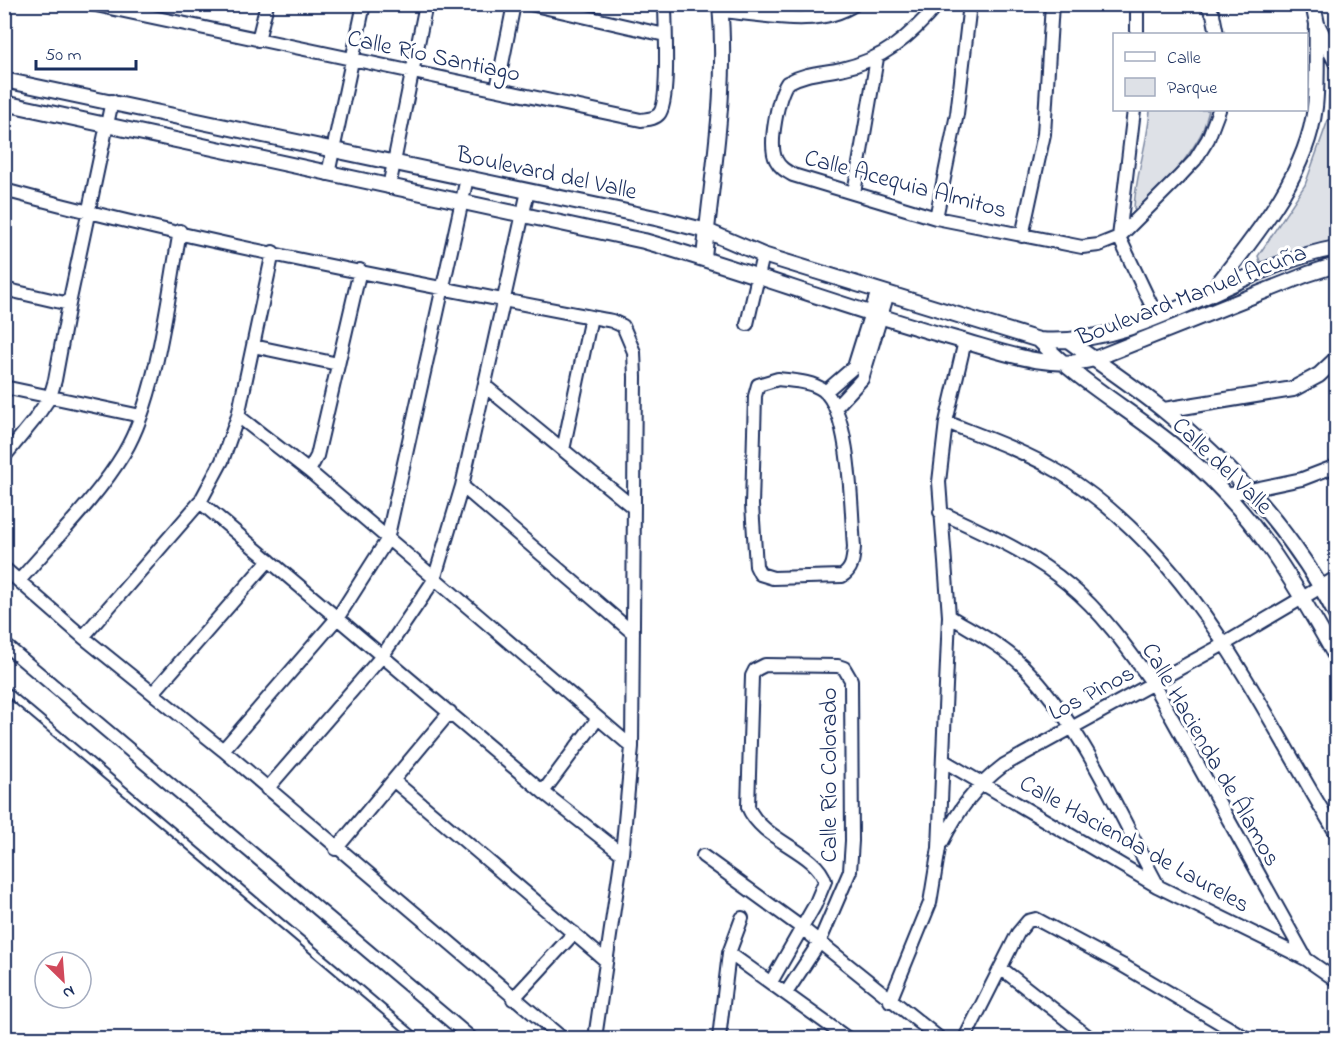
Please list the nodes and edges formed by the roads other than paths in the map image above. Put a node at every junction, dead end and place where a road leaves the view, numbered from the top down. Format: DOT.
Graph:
graph roads {
  1 [pos="91,4"];
  2 [pos="267,4"];
  3 [pos="364,4"];
  4 [pos="426,4"];
  5 [pos="514,4"];
  6 [pos="530,4"];
  7 [pos="665,4"];
  8 [pos="855,4"];
  9 [pos="938,4"];
  10 [pos="970,4"];
  11 [pos="1052,4"];
  12 [pos="1137,4"];
  13 [pos="1206,4"];
  14 [pos="1313,4"];
  15 [pos="721,8"];
  16 [pos="1317,24"];
  17 [pos="1137,33"];
  18 [pos="1217,33"];
  19 [pos="665,35"];
  20 [pos="258,40"];
  21 [pos="877,58"];
  22 [pos="352,59"];
  23 [pos="1336,62"];
  24 [pos="412,72"];
  25 [pos="4,80"];
  26 [pos="497,89"];
  27 [pos="112,102"];
  28 [pos="4,103"];
  29 [pos="1134,111"];
  30 [pos="1219,111"];
  31 [pos="106,126"];
  32 [pos="333,149"];
  33 [pos="394,162"];
  34 [pos="328,174"];
  35 [pos="467,178"];
  36 [pos="389,187"];
  37 [pos="4,190"];
  38 [pos="528,191"];
  39 [pos="854,193"];
  40 [pos="461,202"];
  41 [pos="88,212"];
  42 [pos="522,215"];
  43 [pos="936,218"];
  44 [pos="180,231"];
  45 [pos="707,231"];
  46 [pos="1023,236"];
  47 [pos="1119,237"];
  48 [pos="1336,248"];
  49 [pos="273,252"];
  50 [pos="763,255"];
  51 [pos="704,258"];
  52 [pos="1336,265"];
  53 [pos="360,270"];
  54 [pos="758,277"];
  55 [pos="442,288"];
  56 [pos="4,289"];
  57 [pos="883,292"];
  58 [pos="1209,295"];
  59 [pos="505,301"];
  60 [pos="69,303"];
  61 [pos="875,316"];
  62 [pos="591,317"];
  63 [pos="1157,317"];
  64 [pos="747,324"];
  65 [pos="1039,340"];
  66 [pos="965,341"];
  67 [pos="1069,341"];
  68 [pos="253,346"];
  69 [pos="1094,359"];
  70 [pos="1336,359"];
  71 [pos="338,364"];
  72 [pos="1062,364"];
  73 [pos="485,386"];
  74 [pos="4,387"];
  75 [pos="825,392"];
  76 [pos="50,397"];
  77 [pos="836,407"];
  78 [pos="1164,410"];
  79 [pos="141,416"];
  80 [pos="238,416"];
  81 [pos="946,422"];
  82 [pos="563,450"];
  83 [pos="4,457"];
  84 [pos="1336,466"];
  85 [pos="309,471"];
  86 [pos="462,486"];
  87 [pos="1249,489"];
  88 [pos="1226,495"];
  89 [pos="200,502"];
  90 [pos="634,508"];
  91 [pos="940,512"];
  92 [pos="387,540"];
  93 [pos="269,560"];
  94 [pos="4,568"];
  95 [pos="1336,578"];
  96 [pos="434,580"];
  97 [pos="18,581"];
  98 [pos="1322,585"];
  99 [pos="1302,596"];
  100 [pos="1336,615"];
  101 [pos="949,616"];
  102 [pos="338,617"];
  103 [pos="633,633"];
  104 [pos="83,637"];
  105 [pos="1226,643"];
  106 [pos="4,644"];
  107 [pos="383,655"];
  108 [pos="1336,657"];
  109 [pos="1153,684"];
  110 [pos="4,689"];
  111 [pos="153,693"];
  112 [pos="450,712"];
  113 [pos="598,718"];
  114 [pos="1072,726"];
  115 [pos="632,747"];
  116 [pos="223,750"];
  117 [pos="944,761"];
  118 [pos="394,781"];
  119 [pos="982,781"];
  120 [pos="267,789"];
  121 [pos="543,792"];
  122 [pos="1336,833"];
  123 [pos="939,848"];
  124 [pos="336,849"];
  125 [pos="622,854"];
  126 [pos="703,856"];
  127 [pos="1157,886"];
  128 [pos="742,918"];
  129 [pos="802,928"];
  130 [pos="574,933"];
  131 [pos="819,943"];
  132 [pos="729,953"];
  133 [pos="1306,959"];
  134 [pos="605,960"];
  135 [pos="1002,969"];
  136 [pos="1336,980"];
  137 [pos="771,982"];
  138 [pos="786,993"];
  139 [pos="513,999"];
  140 [pos="890,1000"];
  141 [pos="417,1038"];
  142 [pos="471,1038"];
  143 [pos="562,1038"];
  144 [pos="595,1038"];
  145 [pos="719,1038"];
  146 [pos="847,1038"];
  147 [pos="939,1038"];
  148 [pos="965,1038"];
  149 [pos="1090,1038"];
  150 [pos="1245,1038"];
  1 -- 20 [label="street, Calle Río Santiago"];
  2 -- 20 [label="street"];
  3 -- 22 [label="street"];
  4 -- 24 [label="street"];
  5 -- 26 [label="street"];
  6 -- 19 [label="street"];
  7 -- 19 [label="street, Calle Río Santiago"];
  8 -- 15 [label="street"];
  9 -- 21 [label="street, Calle Acequia Almitos"];
  10 -- 43 [label="street"];
  11 -- 46 [label="street"];
  12 -- 17 [label="street"];
  13 -- 18 [label="street"];
  14 -- 16 [label="street"];
  15 -- 45 [label="street"];
  16 -- 23 [label="street"];
  16 -- 58 [label="street"];
  19 -- 26 [label="street, Calle Río Santiago"];
  20 -- 22 [label="street, Calle Río Santiago"];
  21 -- 39 [label="street"];
  21 -- 39 [label="street, Calle Acequia Almitos"];
  22 -- 24 [label="street, Calle Río Santiago"];
  22 -- 32 [label="street"];
  24 -- 26 [label="street, Calle Río Santiago"];
  24 -- 33 [label="street"];
  25 -- 27 [label="street, Boulevard del Valle"];
  27 -- 31 [label="street"];
  27 -- 32 [label="street, Boulevard del Valle"];
  28 -- 31 [label="street, Boulevard del Valle"];
  29 -- 47 [label="street"];
  30 -- 47 [label="street, Calle Acequia Almitos"];
  31 -- 34 [label="street, Boulevard del Valle"];
  31 -- 41 [label="street"];
  32 -- 33 [label="street, Boulevard del Valle"];
  32 -- 34 [label="street"];
  33 -- 35 [label="street, Boulevard del Valle"];
  33 -- 36 [label="street"];
  34 -- 36 [label="street, Boulevard del Valle"];
  35 -- 38 [label="street, Boulevard del Valle"];
  35 -- 40 [label="street"];
  36 -- 40 [label="street, Boulevard del Valle"];
  37 -- 41 [label="street"];
  38 -- 42 [label="street"];
  38 -- 45 [label="street, Boulevard del Valle"];
  39 -- 43 [label="street, Calle Acequia Almitos"];
  40 -- 42 [label="street, Boulevard del Valle"];
  40 -- 55 [label="street"];
  41 -- 44 [label="street"];
  41 -- 60 [label="street"];
  42 -- 51 [label="street, Boulevard del Valle"];
  42 -- 59 [label="street"];
  43 -- 46 [label="street, Calle Acequia Almitos"];
  44 -- 49 [label="street"];
  44 -- 79 [label="street"];
  45 -- 50 [label="street, Boulevard del Valle"];
  45 -- 51 [label="street"];
  46 -- 47 [label="street, Calle Acequia Almitos"];
  47 -- 63 [label="street"];
  48 -- 58 [label="street, Boulevard Manuel Acuña"];
  49 -- 53 [label="street"];
  49 -- 68 [label="street"];
  50 -- 54 [label="street"];
  50 -- 57 [label="street, Boulevard del Valle"];
  51 -- 54 [label="street, Boulevard del Valle"];
  52 -- 69 [label="street, Boulevard Manuel Acuña"];
  53 -- 55 [label="street"];
  53 -- 71 [label="street"];
  54 -- 61 [label="street, Boulevard del Valle"];
  54 -- 64 [label="street"];
  55 -- 59 [label="street"];
  55 -- 92 [label="street"];
  56 -- 60 [label="street"];
  57 -- 61 [label="street"];
  57 -- 65 [label="street, Boulevard del Valle"];
  58 -- 63 [label="street, Boulevard Manuel Acuña"];
  59 -- 62 [label="street"];
  59 -- 73 [label="street"];
  60 -- 76 [label="street"];
  61 -- 66 [label="street, Boulevard del Valle"];
  61 -- 75 [label="street"];
  61 -- 77 [label="street"];
  62 -- 82 [label="street"];
  62 -- 90 [label="street"];
  63 -- 67 [label="street, Boulevard Manuel Acuña"];
  65 -- 67 [label="street, Boulevard del Valle"];
  65 -- 72 [label="street, Calle del Valle"];
  66 -- 72 [label="street, Boulevard del Valle"];
  66 -- 81 [label="street"];
  67 -- 69 [label="street, Calle del Valle"];
  68 -- 71 [label="street"];
  68 -- 80 [label="street"];
  69 -- 72 [label="street, Boulevard Manuel Acuña"];
  69 -- 78 [label="street, Calle del Valle"];
  70 -- 78 [label="street"];
  71 -- 85 [label="street"];
  72 -- 88 [label="street, Calle del Valle"];
  73 -- 82 [label="street"];
  73 -- 86 [label="street"];
  74 -- 76 [label="street"];
  75 -- 77 [label="street"];
  75 -- 77 [label="street"];
  76 -- 79 [label="street"];
  76 -- 83 [label="street"];
  78 -- 87 [label="street, Calle del Valle"];
  79 -- 97 [label="street"];
  80 -- 85 [label="street"];
  80 -- 89 [label="street"];
  81 -- 91 [label="street"];
  81 -- 105 [label="street"];
  82 -- 90 [label="street"];
  84 -- 87 [label="street"];
  85 -- 92 [label="street"];
  86 -- 96 [label="street"];
  86 -- 103 [label="street"];
  87 -- 88 [label="street"];
  87 -- 98 [label="street, Calle del Valle"];
  88 -- 99 [label="street, Calle del Valle"];
  89 -- 93 [label="street"];
  89 -- 104 [label="street"];
  90 -- 103 [label="street"];
  91 -- 101 [label="street"];
  91 -- 109 [label="street, Calle Hacienda de Álamos"];
  92 -- 96 [label="street"];
  92 -- 102 [label="street"];
  93 -- 102 [label="street"];
  93 -- 111 [label="street"];
  94 -- 97 [label="street"];
  95 -- 98 [label="street, Los Pinos"];
  96 -- 107 [label="street"];
  96 -- 113 [label="street"];
  97 -- 104 [label="street"];
  98 -- 99 [label="street, Los Pinos"];
  98 -- 100 [label="street, Calle del Valle"];
  99 -- 105 [label="street, Los Pinos"];
  99 -- 108 [label="street, Calle del Valle"];
  101 -- 114 [label="street"];
  101 -- 117 [label="street"];
  102 -- 107 [label="street"];
  102 -- 116 [label="street"];
  103 -- 115 [label="street"];
  104 -- 111 [label="street"];
  105 -- 109 [label="street, Los Pinos"];
  105 -- 122 [label="street"];
  106 -- 142 [label="street"];
  107 -- 112 [label="street"];
  107 -- 120 [label="street"];
  109 -- 114 [label="street, Los Pinos"];
  109 -- 133 [label="street, Calle Hacienda de Álamos"];
  110 -- 141 [label="lane"];
  111 -- 116 [label="street"];
  112 -- 118 [label="street"];
  112 -- 121 [label="street"];
  113 -- 115 [label="street"];
  113 -- 121 [label="street"];
  114 -- 119 [label="street, Los Pinos"];
  114 -- 127 [label="street"];
  115 -- 125 [label="street"];
  116 -- 120 [label="street"];
  117 -- 119 [label="street, Calle Hacienda de Laureles"];
  117 -- 123 [label="street"];
  118 -- 124 [label="street"];
  118 -- 130 [label="street"];
  119 -- 123 [label="street, Los Pinos"];
  119 -- 127 [label="street, Calle Hacienda de Laureles"];
  120 -- 124 [label="street"];
  121 -- 125 [label="street"];
  123 -- 140 [label="street"];
  124 -- 139 [label="street"];
  125 -- 134 [label="street"];
  126 -- 129 [label="street"];
  127 -- 133 [label="street, Calle Hacienda de Laureles"];
  128 -- 132 [label="street"];
  129 -- 131 [label="street"];
  129 -- 131 [label="street, Calle Río Colorado"];
  129 -- 137 [label="street"];
  130 -- 134 [label="street"];
  130 -- 139 [label="street"];
  131 -- 138 [label="street"];
  131 -- 140 [label="street"];
  132 -- 137 [label="street"];
  132 -- 145 [label="street"];
  133 -- 136 [label="street, Calle Hacienda de Laureles"];
  134 -- 144 [label="street"];
  135 -- 148 [label="street"];
  135 -- 149 [label="street"];
  135 -- 150 [label="street"];
  137 -- 138 [label="street"];
  138 -- 146 [label="street"];
  139 -- 143 [label="street"];
  140 -- 147 [label="street"];
}
